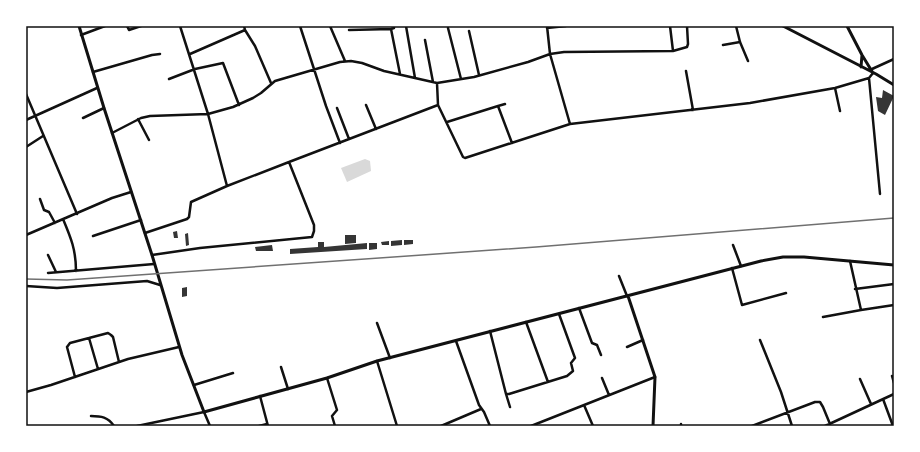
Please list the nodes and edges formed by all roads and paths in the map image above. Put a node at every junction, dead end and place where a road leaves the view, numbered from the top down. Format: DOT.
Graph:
graph roads {
  1 [pos="79,26"];
  2 [pos="105,26"];
  3 [pos="127,26"];
  4 [pos="141,26"];
  5 [pos="180,26"];
  6 [pos="245,26"];
  7 [pos="300,26"];
  8 [pos="330,26"];
  9 [pos="394,26"];
  10 [pos="406,26"];
  11 [pos="566,26"];
  12 [pos="670,26"];
  13 [pos="687,26"];
  14 [pos="736,26"];
  15 [pos="783,26"];
  16 [pos="847,26"];
  17 [pos="547,27"];
  18 [pos="448,28"];
  19 [pos="391,29"];
  20 [pos="246,30"];
  21 [pos="349,30"];
  22 [pos="469,31"];
  23 [pos="81,35"];
  24 [pos="425,40"];
  25 [pos="740,42"];
  26 [pos="723,45"];
  27 [pos="673,51"];
  28 [pos="160,54"];
  29 [pos="190,54"];
  30 [pos="550,54"];
  31 [pos="862,55"];
  32 [pos="748,60"];
  33 [pos="894,60"];
  34 [pos="345,62"];
  35 [pos="860,67"];
  36 [pos="194,69"];
  37 [pos="314,69"];
  38 [pos="872,69"];
  39 [pos="686,71"];
  40 [pos="92,72"];
  41 [pos="400,74"];
  42 [pos="479,75"];
  43 [pos="871,76"];
  44 [pos="414,78"];
  45 [pos="168,79"];
  46 [pos="461,79"];
  47 [pos="433,82"];
  48 [pos="271,83"];
  49 [pos="438,83"];
  50 [pos="894,85"];
  51 [pos="97,88"];
  52 [pos="835,88"];
  53 [pos="26,94"];
  54 [pos="505,104"];
  55 [pos="239,105"];
  56 [pos="366,105"];
  57 [pos="438,105"];
  58 [pos="498,106"];
  59 [pos="104,108"];
  60 [pos="337,108"];
  61 [pos="693,110"];
  62 [pos="840,111"];
  63 [pos="208,114"];
  64 [pos="34,116"];
  65 [pos="83,118"];
  66 [pos="138,119"];
  67 [pos="26,120"];
  68 [pos="446,122"];
  69 [pos="570,124"];
  70 [pos="376,129"];
  71 [pos="112,133"];
  72 [pos="43,136"];
  73 [pos="149,140"];
  74 [pos="350,140"];
  75 [pos="340,143"];
  76 [pos="512,143"];
  77 [pos="26,147"];
  78 [pos="289,162"];
  79 [pos="227,186"];
  80 [pos="131,192"];
  81 [pos="880,194"];
  82 [pos="40,199"];
  83 [pos="77,214"];
  84 [pos="63,219"];
  85 [pos="140,220"];
  86 [pos="55,223"];
  87 [pos="145,233"];
  88 [pos="26,235"];
  89 [pos="93,236"];
  90 [pos="733,246"];
  91 [pos="152,255"];
  92 [pos="48,256"];
  93 [pos="850,261"];
  94 [pos="154,264"];
  95 [pos="894,265"];
  96 [pos="741,266"];
  97 [pos="732,268"];
  98 [pos="76,271"];
  99 [pos="56,272"];
  100 [pos="48,273"];
  101 [pos="619,276"];
  102 [pos="894,284"];
  103 [pos="160,285"];
  104 [pos="26,286"];
  105 [pos="855,289"];
  106 [pos="786,293"];
  107 [pos="628,296"];
  108 [pos="894,305"];
  109 [pos="579,308"];
  110 [pos="861,310"];
  111 [pos="558,314"];
  112 [pos="823,316"];
  113 [pos="526,322"];
  114 [pos="377,323"];
  115 [pos="490,331"];
  116 [pos="89,338"];
  117 [pos="456,340"];
  118 [pos="643,340"];
  119 [pos="760,340"];
  120 [pos="179,347"];
  121 [pos="627,347"];
  122 [pos="601,355"];
  123 [pos="390,358"];
  124 [pos="377,361"];
  125 [pos="119,362"];
  126 [pos="281,367"];
  127 [pos="98,370"];
  128 [pos="233,373"];
  129 [pos="892,376"];
  130 [pos="75,377"];
  131 [pos="655,377"];
  132 [pos="327,378"];
  133 [pos="602,378"];
  134 [pos="860,379"];
  135 [pos="548,382"];
  136 [pos="894,383"];
  137 [pos="194,385"];
  138 [pos="288,389"];
  139 [pos="26,392"];
  140 [pos="506,394"];
  141 [pos="894,394"];
  142 [pos="609,395"];
  143 [pos="260,396"];
  144 [pos="883,399"];
  145 [pos="871,404"];
  146 [pos="584,405"];
  147 [pos="510,407"];
  148 [pos="481,409"];
  149 [pos="204,412"];
  150 [pos="788,412"];
  151 [pos="91,416"];
  152 [pos="830,424"];
  153 [pos="268,425"];
  154 [pos="114,426"];
  155 [pos="136,426"];
  156 [pos="210,426"];
  157 [pos="259,426"];
  158 [pos="335,426"];
  159 [pos="397,426"];
  160 [pos="442,426"];
  161 [pos="490,426"];
  162 [pos="530,426"];
  163 [pos="593,426"];
  164 [pos="653,426"];
  165 [pos="752,426"];
  166 [pos="792,426"];
  167 [pos="825,426"];
  168 [pos="893,426"];
  1 -- 23 [label="main road"];
  2 -- 23 [label="street"];
  3 -- 4 [label="street"];
  5 -- 29 [label="street"];
  6 -- 20 [label="street"];
  7 -- 37 [label="street"];
  8 -- 34 [label="street"];
  9 -- 19 [label="street"];
  10 -- 44 [label="street"];
  11 -- 17 [label="street"];
  12 -- 27 [label="street"];
  13 -- 27 [label="street"];
  14 -- 25 [label="street"];
  15 -- 35 [label="main road"];
  16 -- 31 [label="main road"];
  17 -- 30 [label="street"];
  18 -- 46 [label="street"];
  19 -- 21 [label="street"];
  19 -- 41 [label="street"];
  20 -- 29 [label="street"];
  20 -- 48 [label="street"];
  22 -- 42 [label="street"];
  23 -- 40 [label="main road"];
  24 -- 47 [label="street"];
  25 -- 26 [label="street"];
  25 -- 32 [label="street"];
  27 -- 30 [label="street"];
  28 -- 40 [label="street"];
  29 -- 36 [label="street"];
  30 -- 42 [label="street"];
  30 -- 69 [label="street"];
  31 -- 35 [label="main road"];
  31 -- 38 [label="main road"];
  33 -- 38 [label="street"];
  34 -- 37 [label="street"];
  34 -- 41 [label="street"];
  35 -- 43 [label="main road"];
  36 -- 45 [label="street"];
  36 -- 55 [label="street"];
  36 -- 63 [label="street"];
  37 -- 48 [label="street"];
  37 -- 75 [label="street"];
  38 -- 43 [label="main road"];
  39 -- 61 [label="street"];
  40 -- 51 [label="main road"];
  41 -- 44 [label="street"];
  42 -- 46 [label="street"];
  43 -- 50 [label="main road"];
  43 -- 52 [label="street"];
  43 -- 81 [label="street"];
  44 -- 47 [label="street"];
  46 -- 49 [label="street"];
  47 -- 49 [label="street"];
  48 -- 55 [label="street"];
  49 -- 57 [label="street"];
  51 -- 59 [label="main road"];
  51 -- 64 [label="street"];
  52 -- 61 [label="street"];
  52 -- 62 [label="street"];
  53 -- 64 [label="street"];
  54 -- 58 [label="street"];
  55 -- 63 [label="street"];
  56 -- 70 [label="street"];
  57 -- 68 [label="street"];
  57 -- 70 [label="street"];
  58 -- 68 [label="street"];
  58 -- 76 [label="street"];
  59 -- 65 [label="street"];
  59 -- 71 [label="main road"];
  60 -- 74 [label="street"];
  61 -- 69 [label="street"];
  63 -- 66 [label="street"];
  63 -- 79 [label="street"];
  64 -- 67 [label="street"];
  64 -- 72 [label="street"];
  66 -- 71 [label="street"];
  66 -- 73 [label="street"];
  68 -- 76 [label="street"];
  69 -- 76 [label="street"];
  70 -- 74 [label="street"];
  71 -- 80 [label="main road"];
  72 -- 77 [label="street"];
  72 -- 83 [label="street"];
  74 -- 75 [label="street"];
  75 -- 78 [label="street"];
  78 -- 79 [label="street"];
  78 -- 91 [label="street"];
  79 -- 87 [label="street"];
  80 -- 83 [label="street"];
  80 -- 85 [label="main road"];
  82 -- 86 [label="street"];
  83 -- 84 [label="street"];
  84 -- 86 [label="street"];
  84 -- 98 [label="street"];
  85 -- 87 [label="main road"];
  85 -- 89 [label="street"];
  86 -- 88 [label="street"];
  87 -- 91 [label="main road"];
  90 -- 96 [label="street"];
  91 -- 94 [label="main road"];
  92 -- 99 [label="street"];
  93 -- 95 [label="main road"];
  93 -- 96 [label="main road"];
  93 -- 105 [label="street"];
  94 -- 98 [label="street"];
  94 -- 103 [label="main road"];
  96 -- 97 [label="main road"];
  97 -- 106 [label="street"];
  97 -- 107 [label="main road"];
  98 -- 99 [label="street"];
  99 -- 100 [label="street"];
  101 -- 107 [label="street"];
  102 -- 105 [label="street"];
  103 -- 104 [label="street"];
  103 -- 120 [label="main road"];
  105 -- 110 [label="street"];
  107 -- 109 [label="main road"];
  107 -- 118 [label="main road"];
  108 -- 110 [label="street"];
  109 -- 111 [label="main road"];
  109 -- 122 [label="street"];
  110 -- 112 [label="street"];
  111 -- 113 [label="main road"];
  111 -- 135 [label="street"];
  113 -- 115 [label="main road"];
  113 -- 135 [label="street"];
  114 -- 123 [label="street"];
  115 -- 117 [label="main road"];
  115 -- 140 [label="street"];
  116 -- 125 [label="street"];
  116 -- 127 [label="street"];
  116 -- 130 [label="street"];
  117 -- 123 [label="main road"];
  117 -- 148 [label="street"];
  118 -- 121 [label="street"];
  118 -- 131 [label="main road"];
  119 -- 150 [label="street"];
  120 -- 125 [label="street"];
  120 -- 137 [label="main road"];
  123 -- 124 [label="main road"];
  124 -- 132 [label="main road"];
  124 -- 159 [label="street"];
  125 -- 127 [label="street"];
  126 -- 138 [label="street"];
  127 -- 130 [label="street"];
  128 -- 137 [label="street"];
  129 -- 136 [label="street"];
  130 -- 139 [label="street"];
  131 -- 142 [label="street"];
  131 -- 164 [label="main road"];
  132 -- 138 [label="main road"];
  132 -- 158 [label="street"];
  133 -- 142 [label="street"];
  134 -- 145 [label="street"];
  135 -- 140 [label="street"];
  137 -- 149 [label="main road"];
  138 -- 143 [label="main road"];
  140 -- 147 [label="street"];
  141 -- 144 [label="street"];
  142 -- 146 [label="street"];
  143 -- 149 [label="main road"];
  143 -- 153 [label="street"];
  144 -- 145 [label="street"];
  144 -- 168 [label="street"];
  145 -- 152 [label="street"];
  146 -- 162 [label="street"];
  146 -- 163 [label="street"];
  148 -- 160 [label="street"];
  148 -- 161 [label="street"];
  149 -- 155 [label="street"];
  149 -- 156 [label="street"];
  150 -- 152 [label="street"];
  150 -- 165 [label="street"];
  150 -- 166 [label="street"];
  151 -- 154 [label="street"];
  152 -- 167 [label="street"];
  153 -- 157 [label="street"];
}
